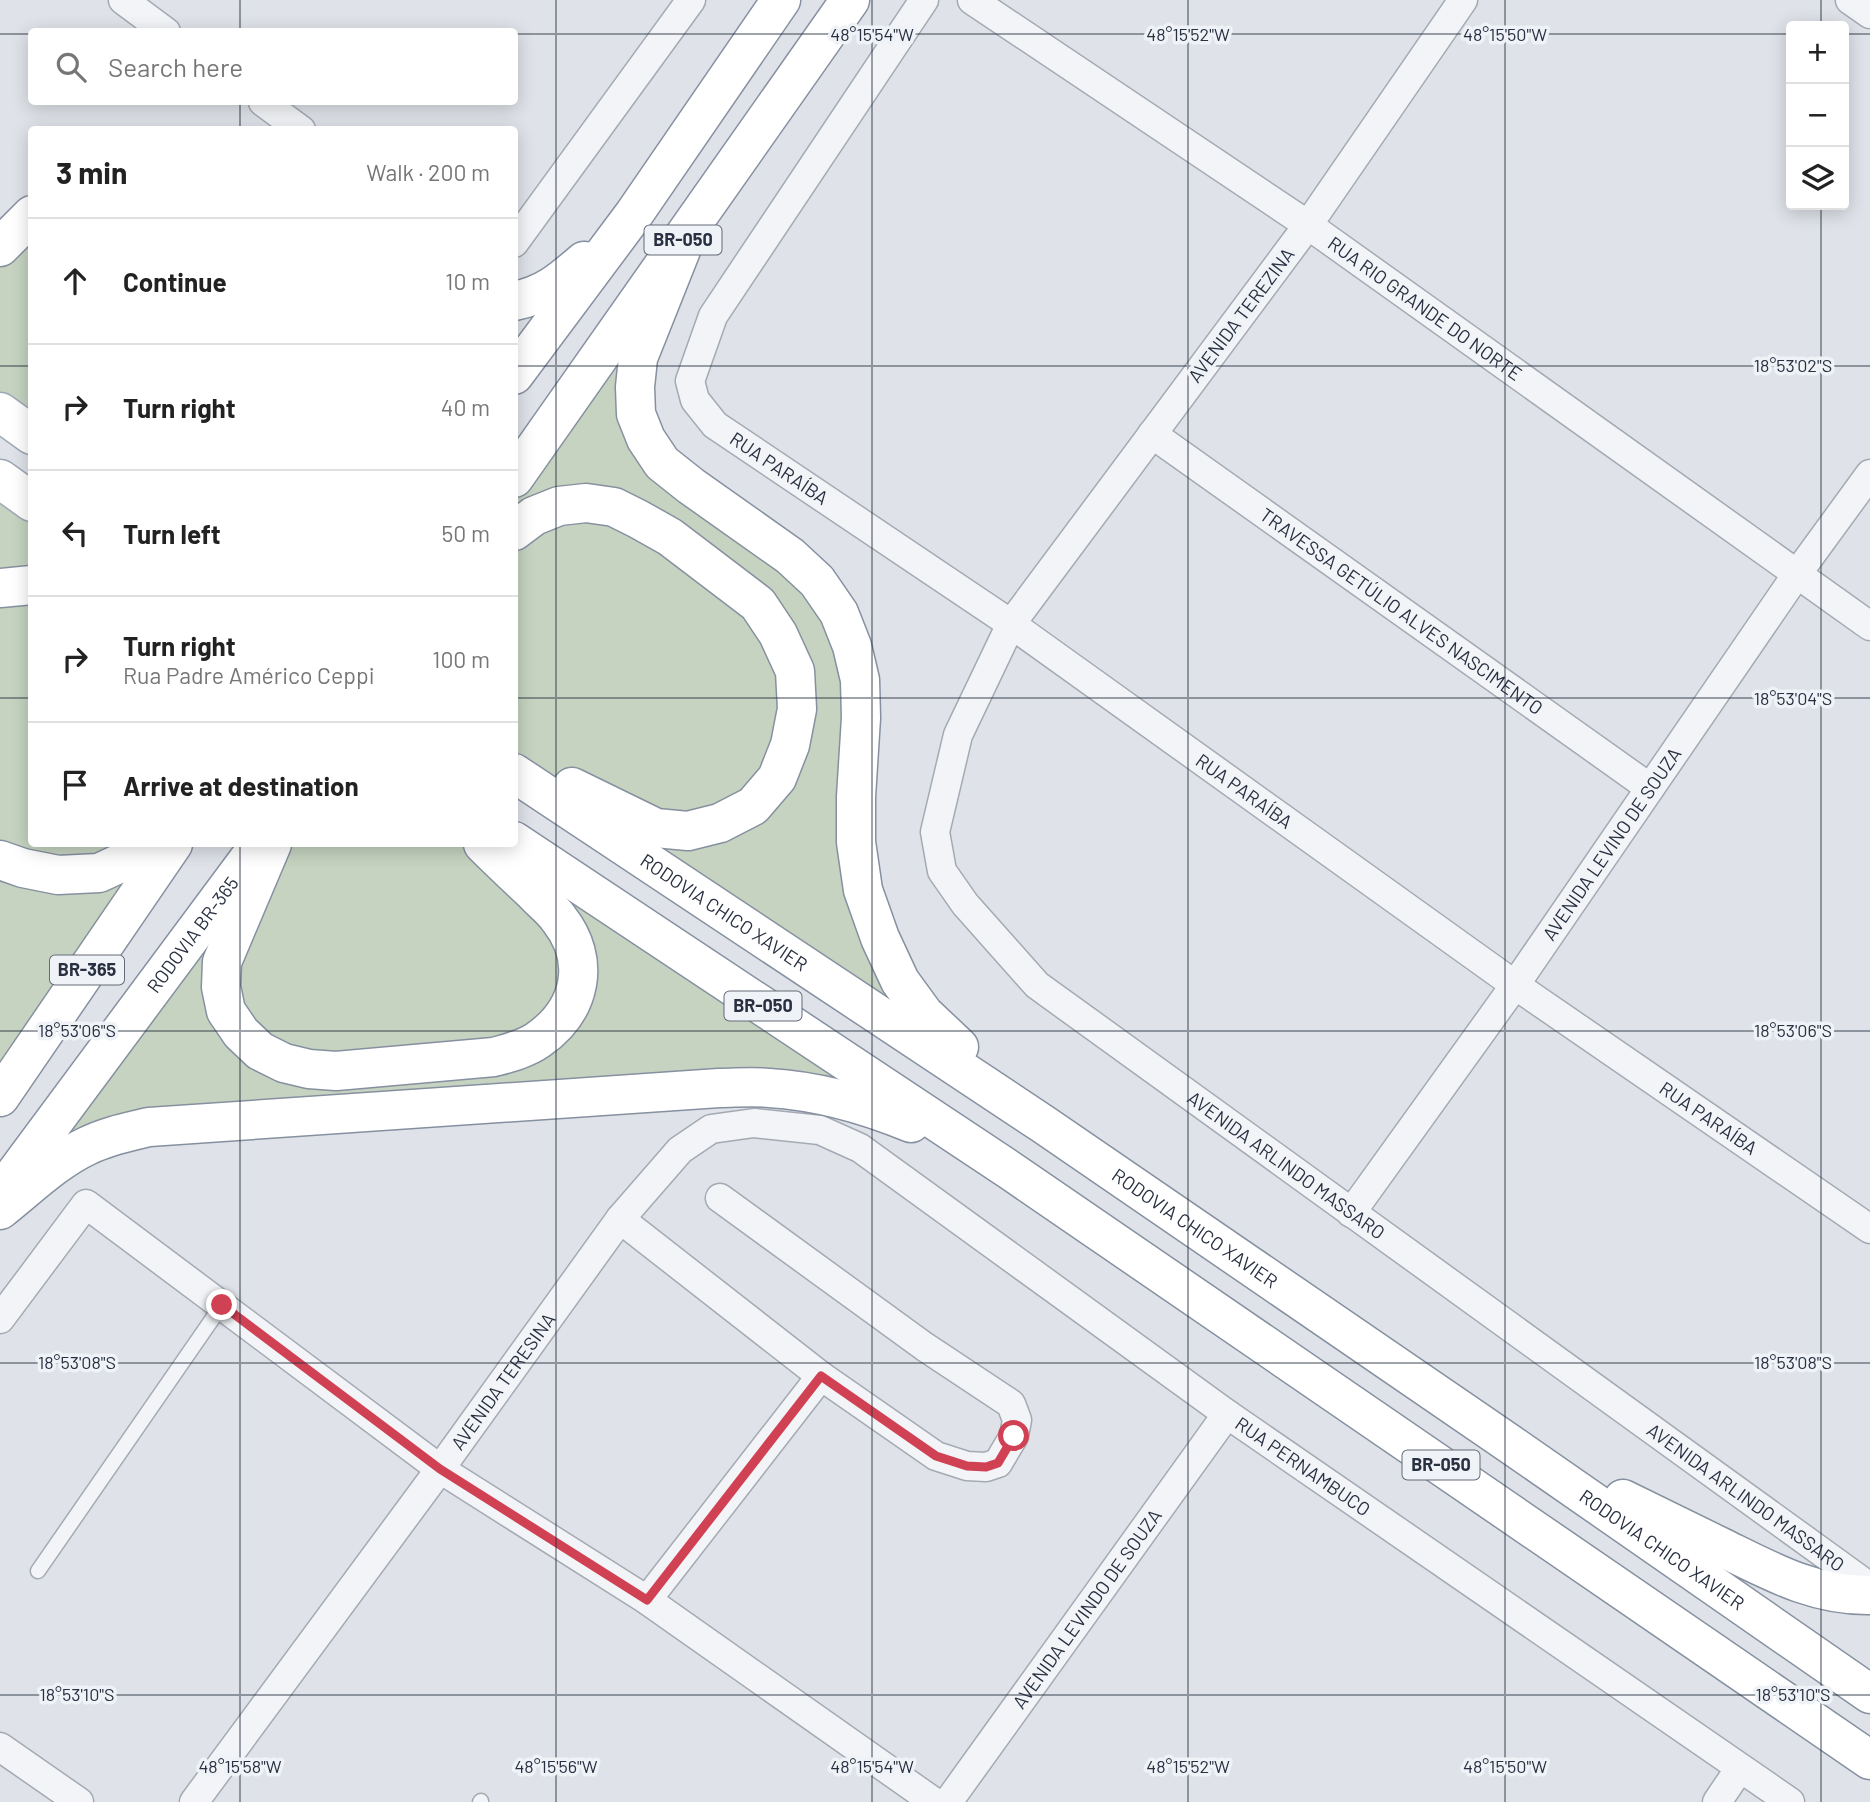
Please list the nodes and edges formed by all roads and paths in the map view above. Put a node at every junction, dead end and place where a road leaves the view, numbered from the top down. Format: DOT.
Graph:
graph roads {
  1 [pos="123,0"];
  2 [pos="691,0"];
  3 [pos="781,0"];
  4 [pos="850,0"];
  5 [pos="867,0"];
  6 [pos="924,0"];
  7 [pos="972,0"];
  8 [pos="1463,0"];
  9 [pos="1850,0"];
  10 [pos="1870,14"];
  11 [pos="161,28"];
  12 [pos="808,60"];
  13 [pos="267,105"];
  14 [pos="296,126"];
  15 [pos="634,214"];
  16 [pos="28,219"];
  17 [pos="1308,225"];
  18 [pos="687,235"];
  19 [pos="518,238"];
  20 [pos="0,247"];
  21 [pos="518,300"];
  22 [pos="518,370"];
  23 [pos="0,412"];
  24 [pos="28,432"];
  25 [pos="1152,434"];
  26 [pos="518,472"];
  27 [pos="1870,474"];
  28 [pos="0,479"];
  29 [pos="28,499"];
  30 [pos="518,528"];
  31 [pos="1797,574"];
  32 [pos="28,585"];
  33 [pos="0,588"];
  34 [pos="1011,624"];
  35 [pos="1870,626"];
  36 [pos="518,761"];
  37 [pos="518,776"];
  38 [pos="1650,788"];
  39 [pos="518,844"];
  40 [pos="149,847"];
  41 [pos="171,847"];
  42 [pos="259,847"];
  43 [pos="271,847"];
  44 [pos="485,847"];
  45 [pos="0,860"];
  46 [pos="1515,985"];
  47 [pos="0,1097"];
  48 [pos="1043,1124"];
  49 [pos="820,1130"];
  50 [pos="1011,1171"];
  51 [pos="0,1194"];
  52 [pos="720,1198"];
  53 [pos="0,1210"];
  54 [pos="1351,1213"];
  55 [pos="620,1219"];
  56 [pos="1870,1229"];
  57 [pos="222,1305"];
  58 [pos="0,1318"];
  59 [pos="821,1376"];
  60 [pos="1227,1415"];
  61 [pos="1510,1444"];
  62 [pos="440,1469"];
  63 [pos="38,1570"];
  64 [pos="1870,1587"];
  65 [pos="1870,1595"];
  66 [pos="647,1600"];
  67 [pos="1870,1694"];
  68 [pos="1786,1702"];
  69 [pos="0,1747"];
  70 [pos="1870,1760"];
  71 [pos="1740,1768"];
  72 [pos="1870,1786"];
  73 [pos="79,1802"];
  74 [pos="194,1802"];
  75 [pos="934,1802"];
  76 [pos="947,1802"];
  77 [pos="1717,1802"];
  78 [pos="1790,1802"];
  1 -- 11 [label="street"];
  2 -- 19 [label="street"];
  3 -- 15 [label="main road, BR-050"];
  4 -- 12 [label="main road, BR-050"];
  5 -- 12 [label="main road"];
  6 -- 34 [label="street, RUA PARAÍBA"];
  7 -- 17 [label="street, RUA RIO GRANDE DO NORTE"];
  8 -- 17 [label="street, AVENIDA TEREZINA"];
  9 -- 10 [label="street"];
  12 -- 18 [label="main road, BR-050"];
  13 -- 14 [label="street"];
  15 -- 21 [label="main road"];
  15 -- 22 [label="main road, BR-050"];
  16 -- 20 [label="main road"];
  17 -- 25 [label="street, AVENIDA TEREZINA"];
  17 -- 31 [label="street, RUA RIO GRANDE DO NORTE"];
  18 -- 26 [label="main road, BR-050"];
  18 -- 48 [label="main road"];
  23 -- 24 [label="main road"];
  25 -- 34 [label="street, AVENIDA TEREZINA"];
  25 -- 38 [label="street, TRAVESSA GETÚLIO ALVES NASCIMENTO"];
  27 -- 31 [label="street, AVENIDA LEVINO DE SOUZA"];
  28 -- 29 [label="main road"];
  30 -- 36 [label="main road"];
  31 -- 35 [label="street, RUA RIO GRANDE DO NORTE"];
  31 -- 38 [label="street, AVENIDA LEVINO DE SOUZA"];
  32 -- 33 [label="main road"];
  34 -- 46 [label="street, RUA PARAÍBA"];
  34 -- 54 [label="street, AVENIDA ARLINDO MASSARO"];
  37 -- 48 [label="main road, RODOVIA CHICO XAVIER"];
  38 -- 46 [label="street, AVENIDA LEVINO DE SOUZA"];
  39 -- 50 [label="main road, BR-050"];
  40 -- 45 [label="main road"];
  41 -- 47 [label="main road, BR-365"];
  42 -- 51 [label="main road, RODOVIA BR-365 / BR-365"];
  43 -- 44 [label="main road"];
  46 -- 54 [label="street, AVENIDA LEVINO DE SOUZA"];
  46 -- 56 [label="street, RUA PARAÍBA"];
  48 -- 61 [label="main road, RODOVIA CHICO XAVIER / BR-050"];
  49 -- 55 [label="street, AVENIDA TERESINA"];
  49 -- 60 [label="street, RUA PERNAMBUCO"];
  50 -- 53 [label="main road"];
  50 -- 68 [label="main road, BR-050"];
  52 -- 59 [label="street"];
  54 -- 64 [label="street, AVENIDA ARLINDO MASSARO"];
  55 -- 59 [label="street"];
  55 -- 62 [label="street, AVENIDA TERESINA"];
  57 -- 58 [label="street"];
  57 -- 62 [label="street"];
  57 -- 63 [label="lane"];
  59 -- 66 [label="street"];
  60 -- 71 [label="street, RUA PERNAMBUCO"];
  60 -- 76 [label="street, AVENIDA LEVINDO DE SOUZA"];
  61 -- 65 [label="main road"];
  61 -- 67 [label="main road, RODOVIA CHICO XAVIER / BR-050"];
  62 -- 66 [label="street"];
  62 -- 74 [label="street, AVENIDA TERESINA"];
  66 -- 75 [label="street"];
  68 -- 70 [label="main road, BR-050"];
  68 -- 72 [label="main road"];
  69 -- 73 [label="street"];
  71 -- 77 [label="street"];
  71 -- 78 [label="street, RUA PERNAMBUCO"];
}
